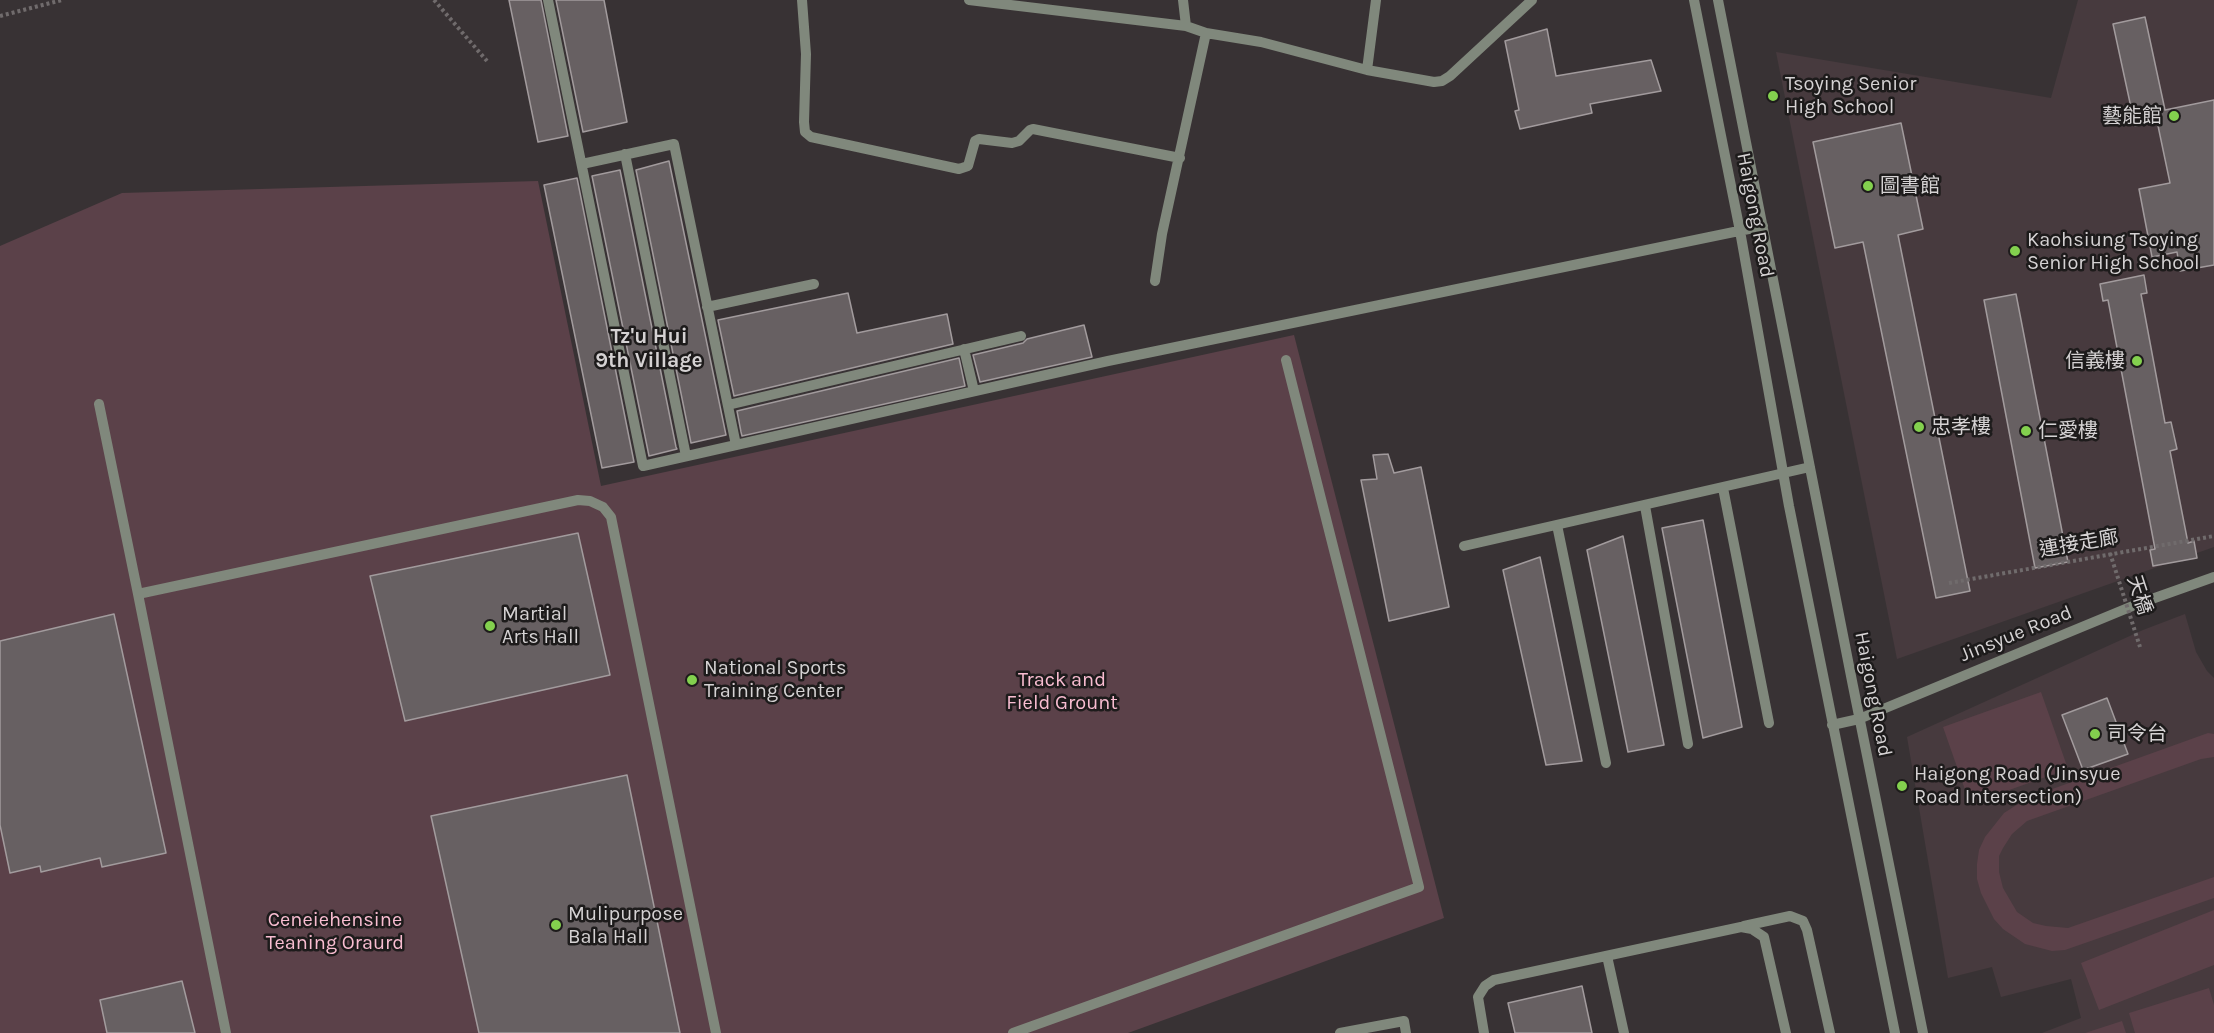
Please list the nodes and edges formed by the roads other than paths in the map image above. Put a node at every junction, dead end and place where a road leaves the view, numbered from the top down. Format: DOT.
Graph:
graph roads {
  1 [pos="548,0"];
  2 [pos="802,0"];
  3 [pos="969,0"];
  4 [pos="1183,0"];
  5 [pos="1376,0"];
  6 [pos="1532,0"];
  7 [pos="1694,0"];
  8 [pos="1718,0"];
  9 [pos="1186,26"];
  10 [pos="1206,33"];
  11 [pos="1367,70"];
  12 [pos="625,154"];
  13 [pos="1179,158"];
  14 [pos="582,164"];
  15 [pos="1763,226"];
  16 [pos="1740,231"];
  17 [pos="1155,281"];
  18 [pos="814,284"];
  19 [pos="708,307"];
  20 [pos="1022,336"];
  21 [pos="964,349"];
  22 [pos="1286,360"];
  23 [pos="974,391"];
  24 [pos="99,404"];
  25 [pos="728,405"];
  26 [pos="736,445"];
  27 [pos="686,456"];
  28 [pos="1810,468"];
  29 [pos="1783,473"];
  30 [pos="1723,488"];
  31 [pos="1645,506"];
  32 [pos="1557,525"];
  33 [pos="1464,546"];
  34 [pos="2214,577"];
  35 [pos="138,594"];
  36 [pos="1859,719"];
  37 [pos="1769,723"];
  38 [pos="1832,725"];
  39 [pos="1688,744"];
  40 [pos="1606,763"];
  41 [pos="1776,919"];
  42 [pos="1741,927"];
  43 [pos="1769,952"];
  44 [pos="1607,956"];
  45 [pos="226,1033"];
  46 [pos="716,1033"];
  47 [pos="1013,1033"];
  48 [pos="1340,1033"];
  49 [pos="1406,1033"];
  50 [pos="1484,1033"];
  51 [pos="1624,1033"];
  52 [pos="1786,1033"];
  53 [pos="1830,1033"];
  54 [pos="1895,1033"];
  55 [pos="1923,1033"];
  1 -- 14 [label="street"];
  2 -- 13 [label="street"];
  3 -- 9 [label="street"];
  4 -- 9 [label="street"];
  5 -- 11 [label="street"];
  6 -- 11 [label="street"];
  7 -- 16 [label="street, Haigong Road"];
  8 -- 15 [label="street, Haigong Road"];
  9 -- 10 [label="street"];
  10 -- 11 [label="street"];
  10 -- 13 [label="street"];
  12 -- 14 [label="street"];
  12 -- 19 [label="street"];
  12 -- 27 [label="street"];
  13 -- 17 [label="street"];
  14 -- 27 [label="street"];
  15 -- 16 [label="street"];
  15 -- 28 [label="street, Haigong Road"];
  16 -- 23 [label="street"];
  16 -- 29 [label="street, Haigong Road"];
  18 -- 19 [label="street"];
  19 -- 25 [label="street"];
  20 -- 21 [label="street"];
  21 -- 23 [label="street"];
  21 -- 25 [label="street"];
  22 -- 47 [label="street"];
  23 -- 26 [label="street"];
  24 -- 35 [label="street"];
  25 -- 26 [label="street"];
  26 -- 27 [label="street"];
  28 -- 29 [label="street"];
  28 -- 36 [label="street, Haigong Road"];
  29 -- 30 [label="street"];
  29 -- 38 [label="street, Haigong Road"];
  30 -- 31 [label="street"];
  30 -- 37 [label="street"];
  31 -- 32 [label="street"];
  31 -- 39 [label="street"];
  32 -- 33 [label="street"];
  32 -- 40 [label="street"];
  34 -- 36 [label="street, Jinsyue Road"];
  35 -- 45 [label="street"];
  35 -- 46 [label="street"];
  36 -- 38 [label="street, Jinsyue Road"];
  36 -- 55 [label="street, Haigong Road"];
  38 -- 54 [label="street, Haigong Road"];
  41 -- 42 [label="street"];
  41 -- 43 [label="street"];
  41 -- 53 [label="street"];
  42 -- 43 [label="street"];
  42 -- 44 [label="street"];
  43 -- 52 [label="street"];
  44 -- 50 [label="street"];
  44 -- 51 [label="street"];
  48 -- 49 [label="street"];
}
